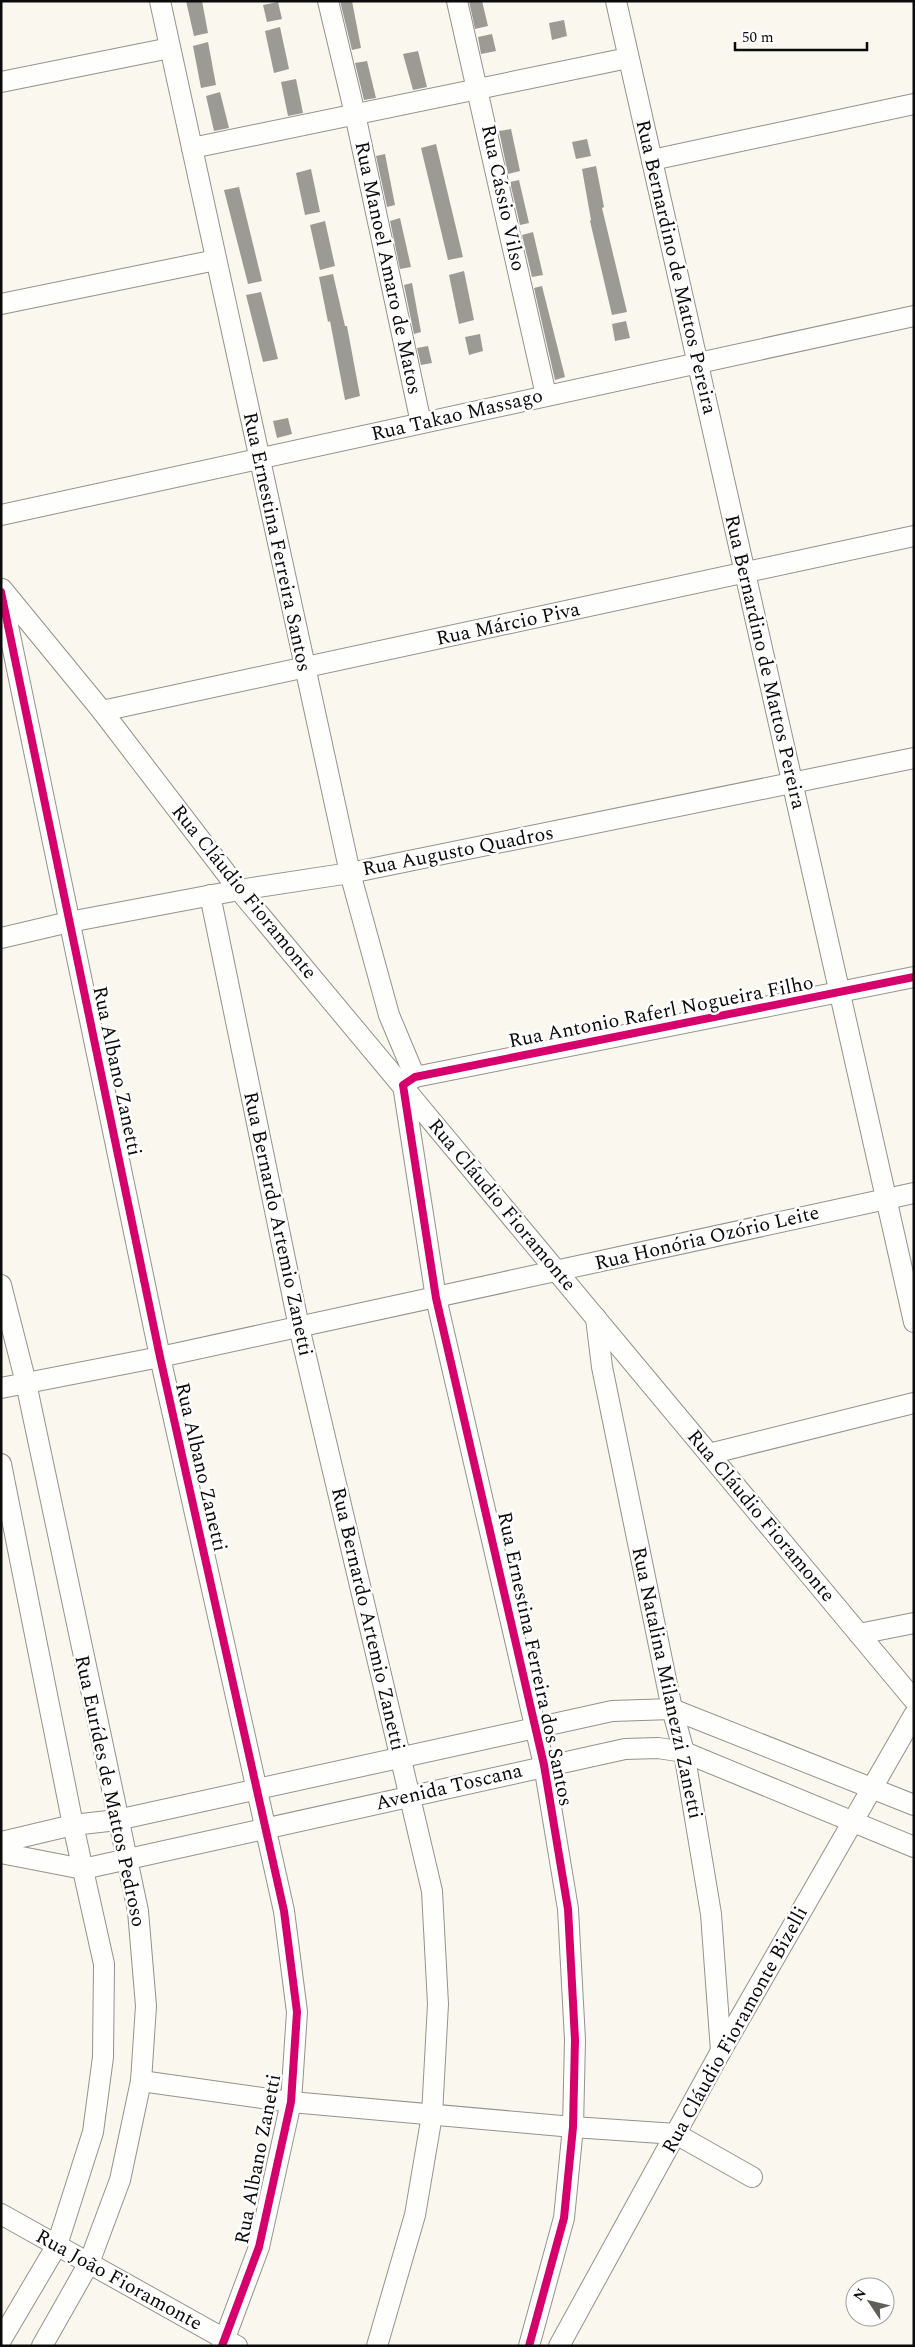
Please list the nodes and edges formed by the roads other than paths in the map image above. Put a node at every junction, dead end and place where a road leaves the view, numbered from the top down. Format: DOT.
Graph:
graph roads {
  1 [pos="160,1"];
  2 [pos="328,1"];
  3 [pos="457,1"];
  4 [pos="616,1"];
  5 [pos="170,48"];
  6 [pos="628,58"];
  7 [pos="1,82"];
  8 [pos="478,87"];
  9 [pos="914,104"];
  10 [pos="355,114"];
  11 [pos="192,148"];
  12 [pos="652,160"];
  13 [pos="216,260"];
  14 [pos="1,304"];
  15 [pos="914,316"];
  16 [pos="697,363"];
  17 [pos="546,395"];
  18 [pos="421,423"];
  19 [pos="259,458"];
  20 [pos="1,515"];
  21 [pos="914,536"];
  22 [pos="745,573"];
  23 [pos="1,588"];
  24 [pos="1,592"];
  25 [pos="305,668"];
  26 [pos="102,711"];
  27 [pos="914,758"];
  28 [pos="793,783"];
  29 [pos="350,873"];
  30 [pos="239,890"];
  31 [pos="210,895"];
  32 [pos="69,922"];
  33 [pos="1,938"];
  34 [pos="914,977"];
  35 [pos="840,993"];
  36 [pos="409,1081"];
  37 [pos="914,1192"];
  38 [pos="886,1199"];
  39 [pos="557,1272"];
  40 [pos="1,1285"];
  41 [pos="436,1298"];
  42 [pos="596,1318"];
  43 [pos="914,1322"];
  44 [pos="299,1327"];
  45 [pos="160,1357"];
  46 [pos="26,1383"];
  47 [pos="1,1388"];
  48 [pos="914,1403"];
  49 [pos="709,1454"];
  50 [pos="1,1464"];
  51 [pos="914,1623"];
  52 [pos="859,1634"];
  53 [pos="914,1700"];
  54 [pos="672,1709"];
  55 [pos="914,1715"];
  56 [pos="535,1728"];
  57 [pos="684,1752"];
  58 [pos="400,1757"];
  59 [pos="544,1765"];
  60 [pos="872,1788"];
  61 [pos="257,1789"];
  62 [pos="409,1796"];
  63 [pos="914,1805"];
  64 [pos="117,1820"];
  65 [pos="853,1821"];
  66 [pos="73,1825"];
  67 [pos="266,1828"];
  68 [pos="1,1842"];
  69 [pos="914,1847"];
  70 [pos="1,1853"];
  71 [pos="126,1860"];
  72 [pos="83,1869"];
  73 [pos="722,2051"];
  74 [pos="141,2082"];
  75 [pos="291,2102"];
  76 [pos="432,2115"];
  77 [pos="573,2127"];
  78 [pos="676,2134"];
  79 [pos="752,2176"];
  80 [pos="1,2214"];
  81 [pos="57,2245"];
  82 [pos="88,2263"];
  83 [pos="1,2340"];
  84 [pos="228,2344"];
  85 [pos="42,2346"];
  86 [pos="377,2346"];
  87 [pos="529,2346"];
  88 [pos="559,2346"];
  1 -- 5 [label="street, Rua Ernestina Ferreira Santos"];
  2 -- 10 [label="street, Rua Manoel Amaro de Matos"];
  3 -- 8 [label="street, Rua Cássio Vilso"];
  4 -- 6 [label="street, Rua Bernardino de Mattos Pereira"];
  5 -- 7 [label="street"];
  5 -- 11 [label="street, Rua Ernestina Ferreira Santos"];
  6 -- 8 [label="street, Rua Manoel Amaro de Matos"];
  6 -- 12 [label="street, Rua Bernardino de Mattos Pereira"];
  8 -- 10 [label="street, Rua Manoel Amaro de Matos"];
  8 -- 17 [label="street, Rua Cássio Vilso"];
  9 -- 12 [label="street"];
  10 -- 11 [label="street, Rua Manoel Amaro de Matos"];
  10 -- 18 [label="street, Rua Manoel Amaro de Matos"];
  11 -- 13 [label="street, Rua Ernestina Ferreira Santos"];
  12 -- 16 [label="street, Rua Bernardino de Mattos Pereira"];
  13 -- 14 [label="street"];
  13 -- 19 [label="street, Rua Ernestina Ferreira Santos"];
  15 -- 16 [label="street, Rua Takao Massago"];
  16 -- 17 [label="street, Rua Takao Massago"];
  16 -- 22 [label="street, Rua Bernardino de Mattos Pereira"];
  17 -- 18 [label="street, Rua Takao Massago"];
  18 -- 19 [label="street, Rua Takao Massago"];
  19 -- 20 [label="street, Rua Takao Massago"];
  19 -- 25 [label="street, Rua Ernestina Ferreira Santos"];
  21 -- 22 [label="street, Rua Márcio Piva"];
  22 -- 25 [label="street, Rua Márcio Piva"];
  22 -- 28 [label="street, Rua Bernardino de Mattos Pereira"];
  23 -- 26 [label="street, Rua Cláudio Fioramonte"];
  24 -- 32 [label="street, Rua Albano Zanetti"];
  25 -- 26 [label="street, Rua Márcio Piva"];
  25 -- 29 [label="street, Rua Ernestina Ferreira Santos"];
  26 -- 30 [label="street, Rua Cláudio Fioramonte"];
  27 -- 28 [label="street, Rua Augusto Quadros"];
  28 -- 29 [label="street, Rua Augusto Quadros"];
  28 -- 35 [label="street, Rua Bernardino de Mattos Pereira"];
  29 -- 30 [label="street, Rua Augusto Quadros"];
  29 -- 36 [label="street, Rua Ernestina Ferreira Santos"];
  30 -- 31 [label="street, Rua Augusto Quadros"];
  30 -- 36 [label="street, Rua Cláudio Fioramonte"];
  31 -- 32 [label="street, Rua Augusto Quadros"];
  31 -- 44 [label="street, Rua Bernardo Artemio Zanetti"];
  32 -- 33 [label="street, Rua Augusto Quadros"];
  32 -- 45 [label="street, Rua Albano Zanetti"];
  34 -- 35 [label="street, Rua Antonio Raferl Nogueira Filho"];
  35 -- 36 [label="street, Rua Antonio Raferl Nogueira Filho"];
  35 -- 38 [label="street, Rua Bernardino de Mattos Pereira"];
  36 -- 39 [label="street, Rua Cláudio Fioramonte"];
  36 -- 41 [label="street, Rua Ernestina Ferreira dos Santos"];
  37 -- 38 [label="street, Rua Honória Ozório Leite"];
  38 -- 39 [label="street, Rua Honória Ozório Leite"];
  38 -- 43 [label="street, Rua Bernardino de Mattos Pereira"];
  39 -- 41 [label="street, Rua Honória Ozório Leite"];
  39 -- 42 [label="street, Rua Cláudio Fioramonte"];
  40 -- 46 [label="street, Rua Eurídes de Mattos Pedroso"];
  41 -- 44 [label="street, Rua Honória Ozório Leite"];
  41 -- 56 [label="street, Rua Ernestina Ferreira dos Santos"];
  42 -- 49 [label="street, Rua Cláudio Fioramonte"];
  42 -- 54 [label="street, Rua Natalina Milanezzi Zanetti"];
  44 -- 45 [label="street, Rua Honória Ozório Leite"];
  44 -- 58 [label="street, Rua Bernardo Artemio Zanetti"];
  45 -- 46 [label="street, Rua Honória Ozório Leite"];
  45 -- 61 [label="street, Rua Albano Zanetti"];
  46 -- 47 [label="street, Rua Honória Ozório Leite"];
  46 -- 64 [label="street, Rua Eurídes de Mattos Pedroso"];
  48 -- 49 [label="street"];
  49 -- 52 [label="street, Rua Cláudio Fioramonte"];
  50 -- 66 [label="street, Rua Eurídes de Mattos Pedroso"];
  51 -- 52 [label="street"];
  52 -- 53 [label="street, Rua Cláudio Fioramonte"];
  54 -- 56 [label="street, Avenida Toscana"];
  54 -- 57 [label="street, Rua Natalina Milanezzi Zanetti"];
  54 -- 60 [label="street, Avenida Toscana"];
  55 -- 60 [label="street, Rua Cláudio Fioramonte Bizelli"];
  56 -- 58 [label="street, Avenida Toscana"];
  56 -- 59 [label="street, Rua Ernestina Ferreira dos Santos"];
  57 -- 59 [label="street, Avenida Toscana"];
  57 -- 65 [label="street, Avenida Toscana"];
  57 -- 73 [label="street, Rua Natalina Milanezzi Zanetti"];
  58 -- 61 [label="street, Avenida Toscana"];
  58 -- 62 [label="street, Rua Bernardo Artemio Zanetti"];
  59 -- 62 [label="street, Avenida Toscana"];
  59 -- 77 [label="street, Rua Ernestina Ferreira dos Santos"];
  60 -- 63 [label="street, Avenida Toscana"];
  60 -- 65 [label="street, Rua Cláudio Fioramonte Bizelli"];
  61 -- 64 [label="street, Avenida Toscana"];
  61 -- 67 [label="street, Rua Albano Zanetti"];
  62 -- 67 [label="street, Avenida Toscana"];
  62 -- 76 [label="street, Rua Bernardo Artemio Zanetti"];
  64 -- 66 [label="street, Avenida Toscana"];
  64 -- 71 [label="street, Rua Eurídes de Mattos Pedroso"];
  65 -- 69 [label="street, Avenida Toscana"];
  65 -- 73 [label="street, Rua Cláudio Fioramonte Bizelli"];
  66 -- 68 [label="street, Avenida Toscana"];
  66 -- 72 [label="street, Rua Eurídes de Mattos Pedroso"];
  67 -- 71 [label="street, Avenida Toscana"];
  67 -- 75 [label="street, Rua Albano Zanetti"];
  70 -- 72 [label="street, Avenida Toscana"];
  71 -- 72 [label="street, Avenida Toscana"];
  71 -- 74 [label="street, Rua Eurídes de Mattos Pedroso"];
  72 -- 81 [label="street, Rua Eurídes de Mattos Pedroso"];
  73 -- 78 [label="street, Rua Cláudio Fioramonte Bizelli"];
  74 -- 75 [label="street"];
  74 -- 82 [label="street, Rua Eurídes de Mattos Pedroso"];
  75 -- 76 [label="street"];
  75 -- 84 [label="street, Rua Albano Zanetti"];
  76 -- 77 [label="street"];
  76 -- 86 [label="street, Rua Bernardo Artemio Zanetti"];
  77 -- 78 [label="street"];
  77 -- 87 [label="street, Rua Ernestina Ferreira dos Santos"];
  78 -- 79 [label="street"];
  78 -- 88 [label="street, Rua Cláudio Fioramonte Bizelli"];
  80 -- 81 [label="street, Rua João Fioramonte"];
  81 -- 82 [label="street, Rua João Fioramonte"];
  81 -- 83 [label="street, Rua Eurídes de Mattos Pedroso"];
  82 -- 84 [label="street, Rua João Fioramonte"];
  82 -- 85 [label="street, Rua Eurídes de Mattos Pedroso"];
}
